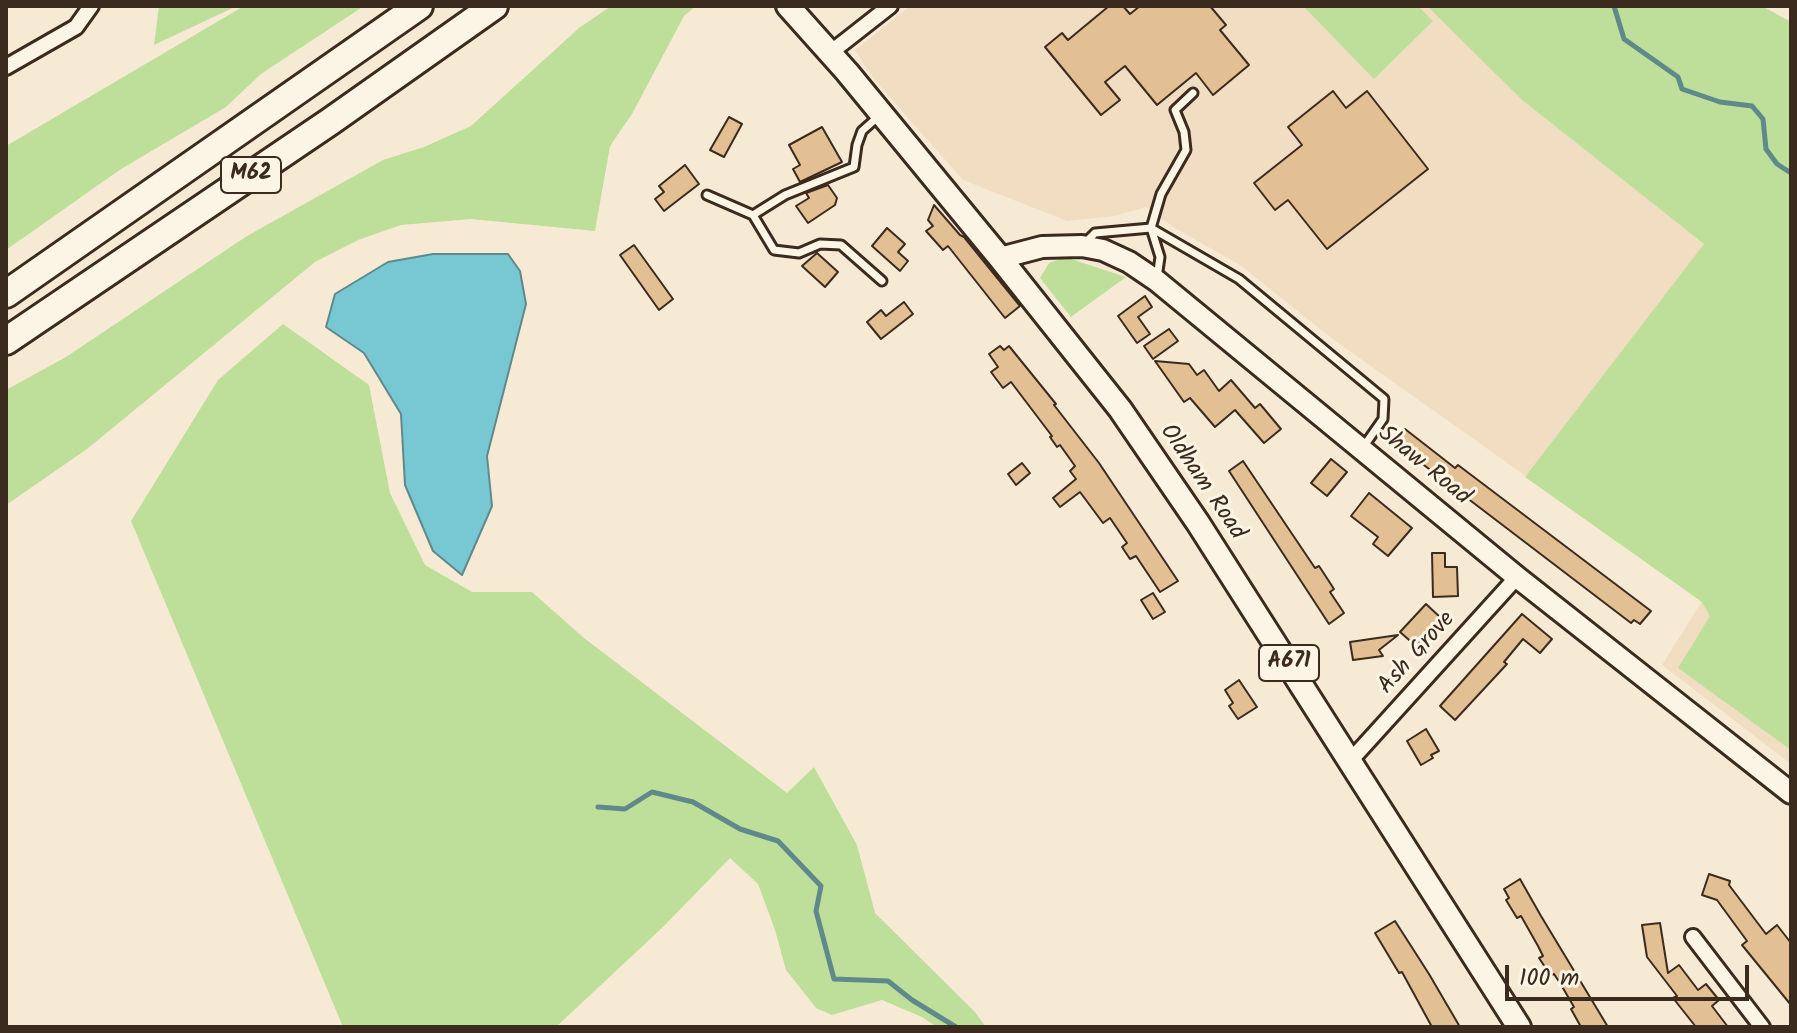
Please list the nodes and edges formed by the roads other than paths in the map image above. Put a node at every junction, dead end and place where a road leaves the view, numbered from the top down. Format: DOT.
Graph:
graph roads {
  1 [pos="91,6"];
  2 [pos="419,6"];
  3 [pos="494,6"];
  4 [pos="788,6"];
  5 [pos="890,6"];
  6 [pos="830,53"];
  7 [pos="6,67"];
  8 [pos="1193,93"];
  9 [pos="881,114"];
  10 [pos="707,195"];
  11 [pos="753,215"];
  12 [pos="1151,228"];
  13 [pos="1082,246"];
  14 [pos="1000,258"];
  15 [pos="882,281"];
  16 [pos="1157,281"];
  17 [pos="6,294"];
  18 [pos="6,341"];
  19 [pos="1361,450"];
  20 [pos="1517,577"];
  21 [pos="1351,760"];
  22 [pos="1791,793"];
  23 [pos="1693,937"];
  24 [pos="1519,1027"];
  25 [pos="1762,1027"];
  1 -- 7 [label="street"];
  2 -- 17 [label="highway, M62"];
  3 -- 18 [label="highway, M62"];
  4 -- 6 [label="main road, Oldham Road / A671"];
  5 -- 6 [label="street"];
  6 -- 9 [label="main road, Oldham Road / A671"];
  8 -- 12 [label="lane"];
  9 -- 11 [label="lane"];
  9 -- 14 [label="main road, Oldham Road / A671"];
  10 -- 11 [label="lane"];
  11 -- 15 [label="lane"];
  12 -- 13 [label="lane"];
  12 -- 16 [label="lane"];
  12 -- 19 [label="lane"];
  13 -- 14 [label="street, Shaw Road"];
  13 -- 16 [label="street, Shaw Road"];
  14 -- 21 [label="main road, Oldham Road / A671"];
  16 -- 19 [label="street, Shaw Road"];
  19 -- 20 [label="street, Shaw Road"];
  20 -- 21 [label="street, Ash Grove"];
  20 -- 22 [label="street, Shaw Road"];
  21 -- 24 [label="main road, Oldham Road / A671"];
  23 -- 25 [label="street"];
}
